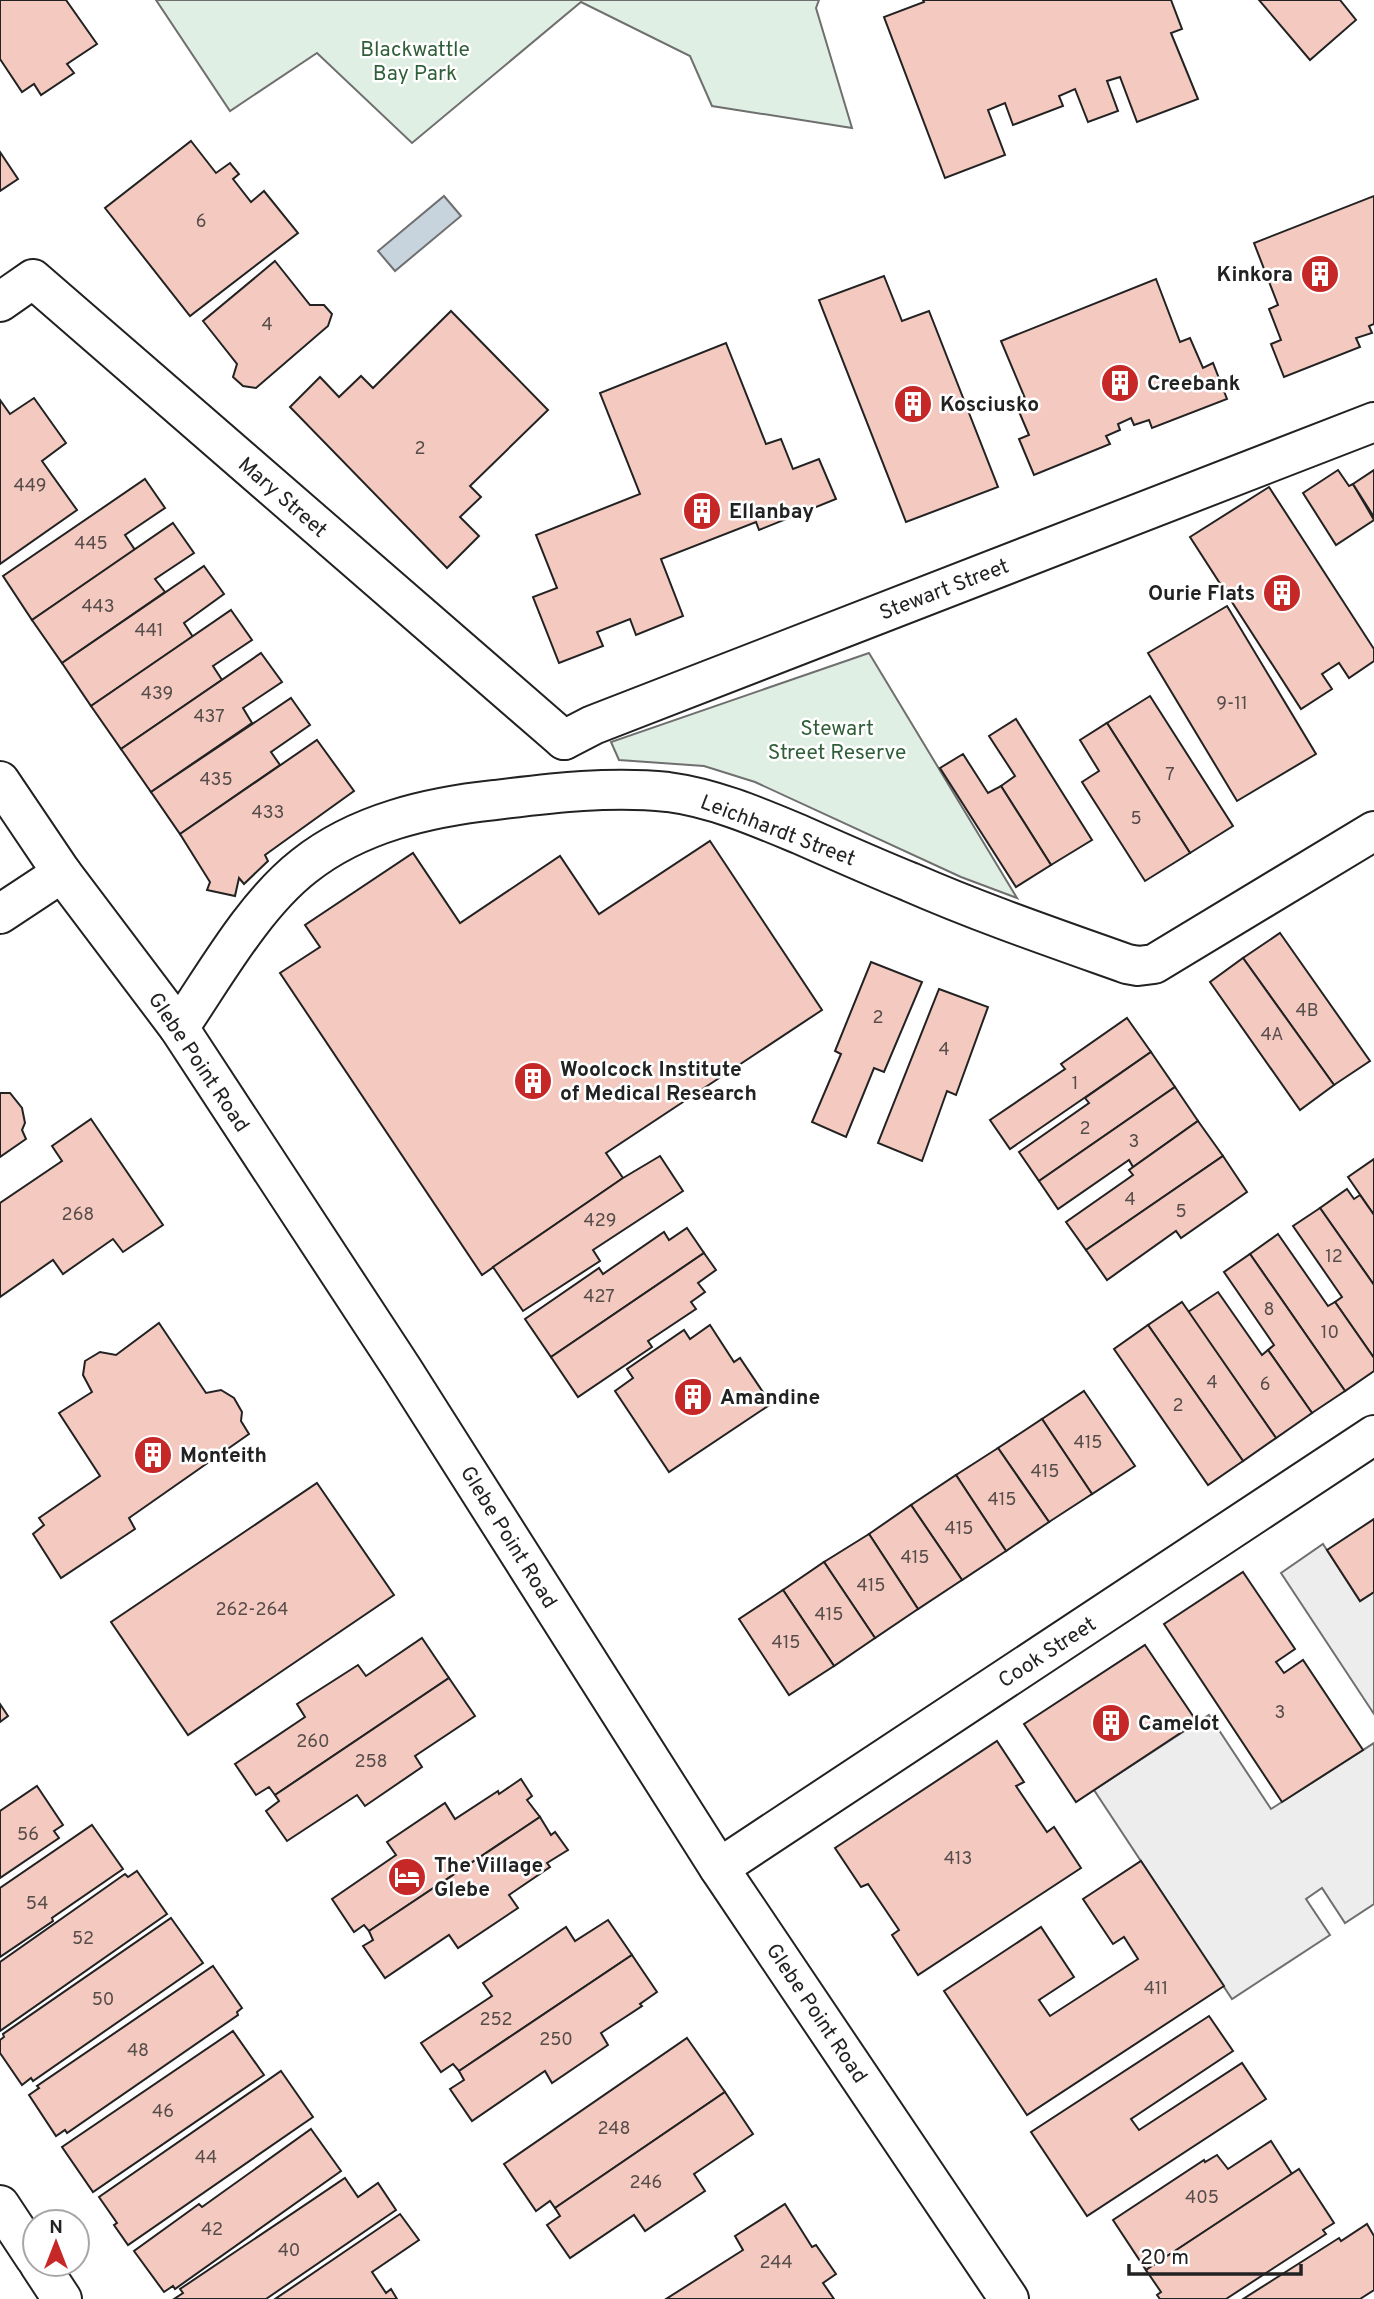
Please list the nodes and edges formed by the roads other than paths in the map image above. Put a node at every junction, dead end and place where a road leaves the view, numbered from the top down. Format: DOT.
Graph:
graph roads {
  1 [pos="0,302"];
  2 [pos="1374,422"];
  3 [pos="564,740"];
  4 [pos="0,781"];
  5 [pos="570,792"];
  6 [pos="1374,831"];
  7 [pos="62,873"];
  8 [pos="0,914"];
  9 [pos="179,1028"];
  10 [pos="1374,1435"];
  11 [pos="719,1868"];
  12 [pos="0,2205"];
  13 [pos="21,2237"];
  14 [pos="48,2278"];
  15 [pos="62,2299"];
  16 [pos="1009,2299"];
  1 -- 3 [label="street, Mary Street"];
  2 -- 3 [label="street, Stewart Street"];
  3 -- 5 [label="street"];
  4 -- 7 [label="street, Glebe Point Road"];
  5 -- 6 [label="street, Leichhardt Street"];
  5 -- 9 [label="street, Leichhardt Street"];
  7 -- 8 [label="street"];
  7 -- 9 [label="street, Glebe Point Road"];
  9 -- 11 [label="street, Glebe Point Road"];
  10 -- 11 [label="street, Cook Street"];
  11 -- 16 [label="street, Glebe Point Road"];
  12 -- 13 [label="street"];
  14 -- 15 [label="street"];
}
